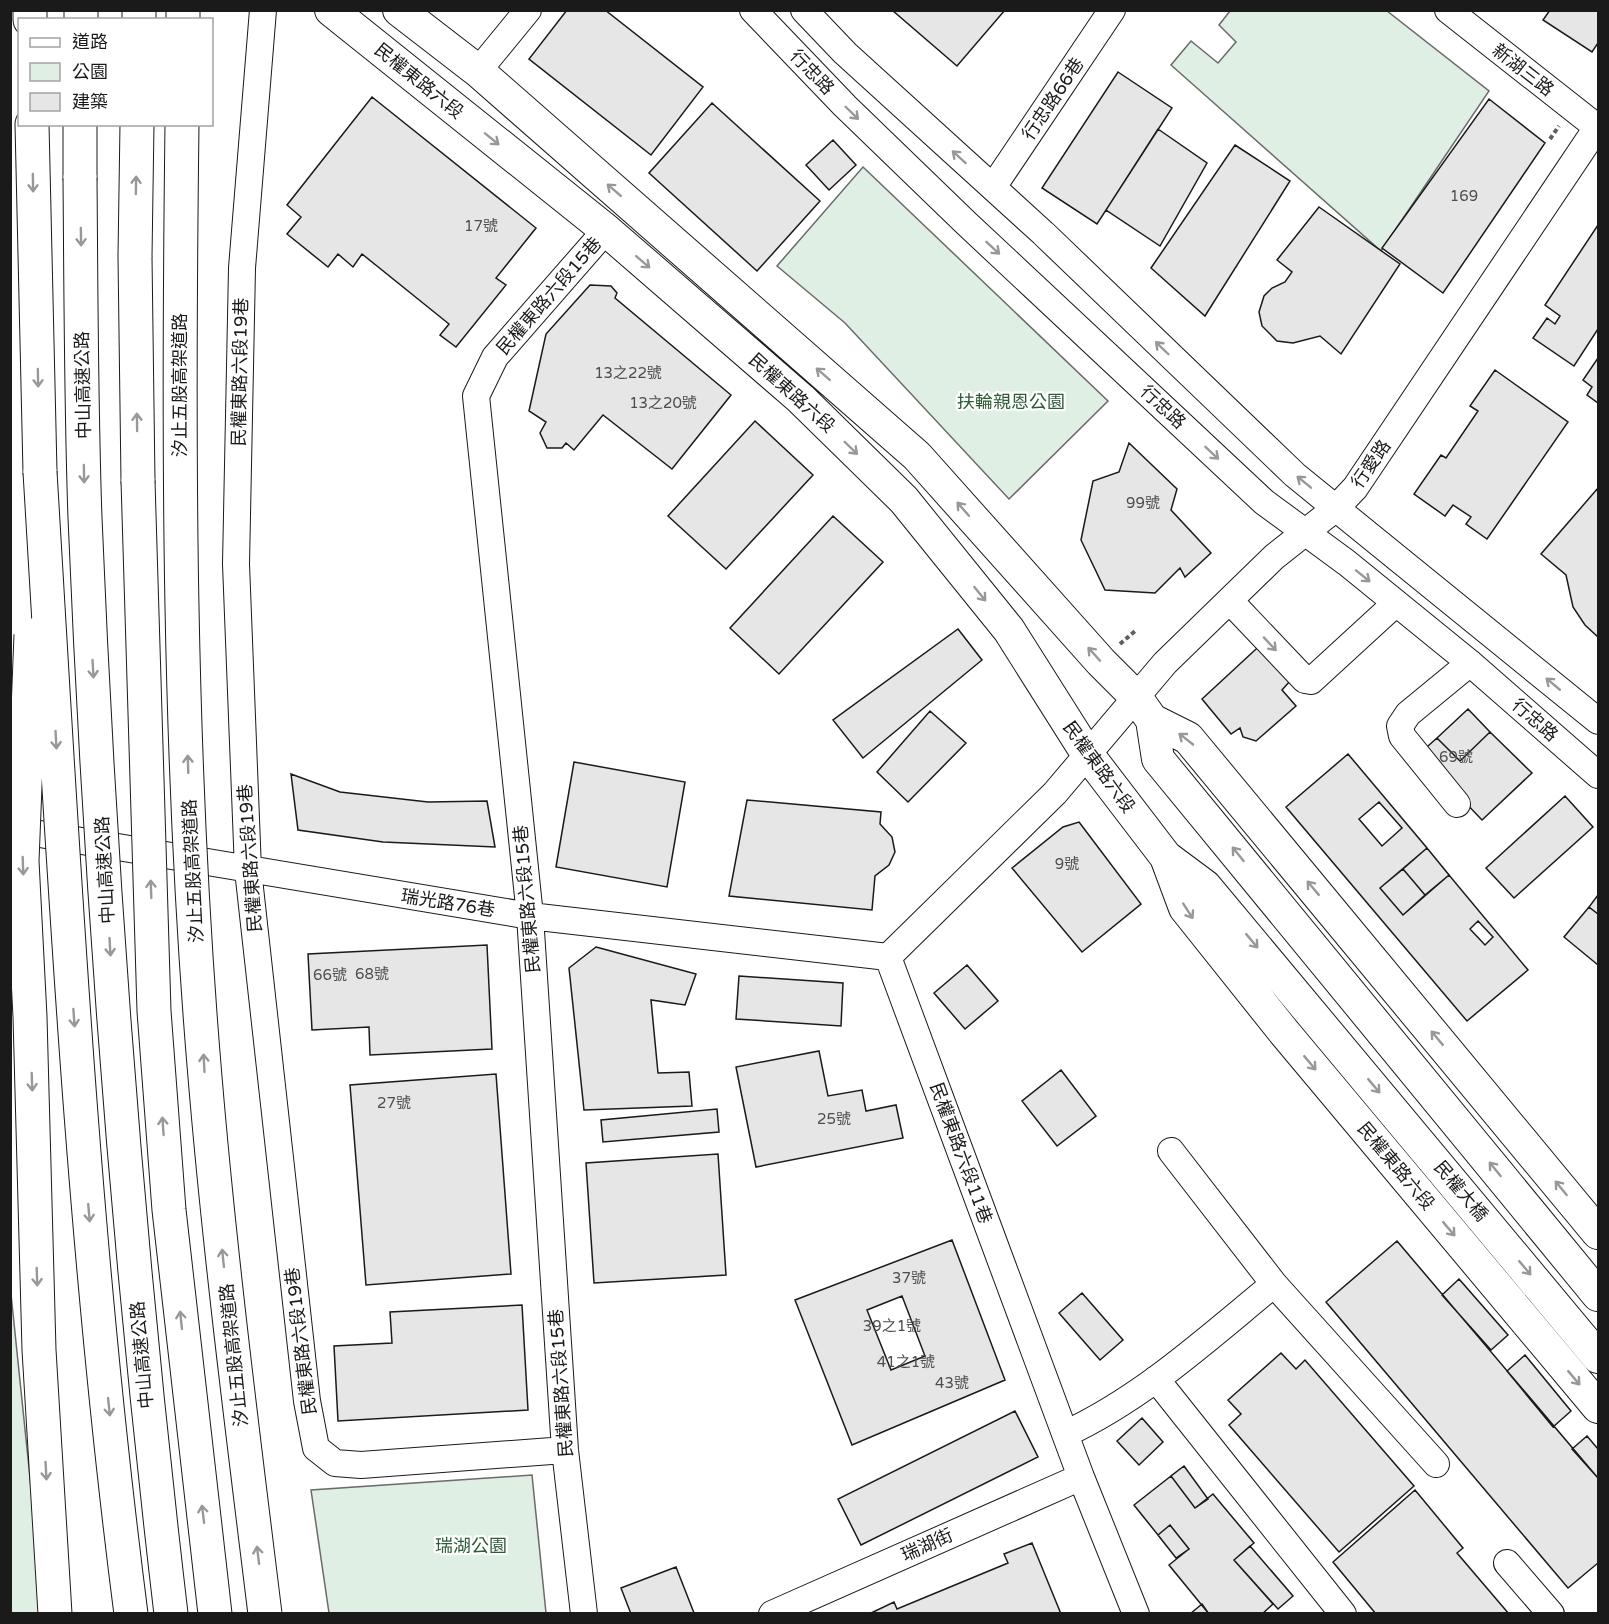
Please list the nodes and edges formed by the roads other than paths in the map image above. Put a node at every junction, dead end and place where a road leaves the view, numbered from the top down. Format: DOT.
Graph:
graph roads {
  1 [pos="263,10"];
  2 [pos="331,10"];
  3 [pos="399,10"];
  4 [pos="528,10"];
  5 [pos="753,10"];
  6 [pos="804,10"];
  7 [pos="1113,10"];
  8 [pos="1448,10"];
  9 [pos="478,71"];
  10 [pos="32,126"];
  11 [pos="80,126"];
  12 [pos="137,126"];
  13 [pos="182,126"];
  14 [pos="1598,127"];
  15 [pos="993,187"];
  16 [pos="606,230"];
  17 [pos="40,472"];
  18 [pos="1336,508"];
  19 [pos="1306,533"];
  20 [pos="1230,601"];
  21 [pos="1396,603"];
  22 [pos="1470,663"];
  23 [pos="1143,708"];
  24 [pos="1599,721"];
  25 [pos="1088,755"];
  26 [pos="1599,775"];
  27 [pos="1457,804"];
  28 [pos="10,829"];
  29 [pos="1166,857"];
  30 [pos="248,870"];
  31 [pos="530,916"];
  32 [pos="888,957"];
  33 [pos="1323,1024"];
  34 [pos="1171,1151"];
  35 [pos="1595,1222"];
  36 [pos="1274,1284"];
  37 [pos="1599,1295"];
  38 [pos="1599,1357"];
  39 [pos="1156,1379"];
  40 [pos="1599,1407"];
  41 [pos="1065,1434"];
  42 [pos="565,1450"];
  43 [pos="1436,1464"];
  44 [pos="1081,1477"];
  45 [pos="1507,1563"];
  46 [pos="55,1614"];
  47 [pos="131,1614"];
  48 [pos="171,1614"];
  49 [pos="216,1614"];
  50 [pos="265,1614"];
  51 [pos="584,1614"];
  52 [pos="772,1614"];
  53 [pos="1136,1614"];
  54 [pos="1343,1614"];
  55 [pos="1551,1614"];
  1 -- 30 [label="street, 民權東路六段19巷"];
  2 -- 16 [label="main road, 民權東路六段, one-way"];
  3 -- 9 [label="main road, 民權東路六段"];
  4 -- 9 [label="street"];
  5 -- 19 [label="street, 行忠路, one-way"];
  15 -- 6 [label="street, 行忠路, one-way"];
  7 -- 15 [label="street, 行忠路66巷"];
  8 -- 14 [label="street, 新湖三路"];
  23 -- 9 [label="main road, 民權東路六段, one-way"];
  10 -- 17 [label="highway, one-way"];
  11 -- 48 [label="highway, 中山高速公路, one-way, bridge"];
  49 -- 12 [label="highway, one-way, bridge"];
  50 -- 13 [label="highway, 汐止五股高架道路, one-way, bridge"];
  14 -- 18 [label="street, 行愛路"];
  18 -- 15 [label="street, 行忠路, one-way"];
  16 -- 25 [label="main road, 民權東路六段, one-way"];
  16 -- 31 [label="street, 民權東路六段15巷"];
  17 -- 46 [label="highway, one-way, bridge"];
  17 -- 47 [label="highway, one-way, bridge"];
  18 -- 19 [label="street, 行愛路"];
  24 -- 18 [label="street, 行忠路, one-way"];
  19 -- 20 [label="street, 行愛路"];
  19 -- 21 [label="street, 行忠路, one-way"];
  20 -- 21 [label="street, one-way"];
  20 -- 23 [label="street, 行愛路"];
  21 -- 22 [label="street, 行忠路"];
  22 -- 26 [label="street, 行忠路"];
  22 -- 27 [label="street"];
  23 -- 25 [label="street, 行愛路"];
  35 -- 23 [label="main road, 民權東路六段, one-way"];
  37 -- 23 [label="main road, one-way"];
  25 -- 29 [label="main road, 民權東路六段"];
  25 -- 32 [label="street"];
  28 -- 30 [label="street, 瑞光路76巷"];
  29 -- 33 [label="main road, 民權東路六段, one-way"];
  29 -- 40 [label="main road, 民權東路六段, one-way"];
  30 -- 31 [label="street, 瑞光路76巷"];
  30 -- 42 [label="street, 民權東路六段19巷"];
  31 -- 32 [label="street, 瑞光路76巷"];
  31 -- 42 [label="street, 民權東路六段15巷"];
  32 -- 41 [label="street, 民權東路六段11巷"];
  33 -- 38 [label="main road, 民權大橋, one-way"];
  34 -- 36 [label="street"];
  36 -- 39 [label="street"];
  36 -- 43 [label="street"];
  39 -- 41 [label="street"];
  39 -- 54 [label="street"];
  41 -- 44 [label="street, 民權東路六段11巷"];
  42 -- 51 [label="street, 民權東路六段15巷"];
  44 -- 52 [label="street, 瑞湖街"];
  44 -- 53 [label="street, 民權東路六段11巷"];
  45 -- 55 [label="street"];
}
